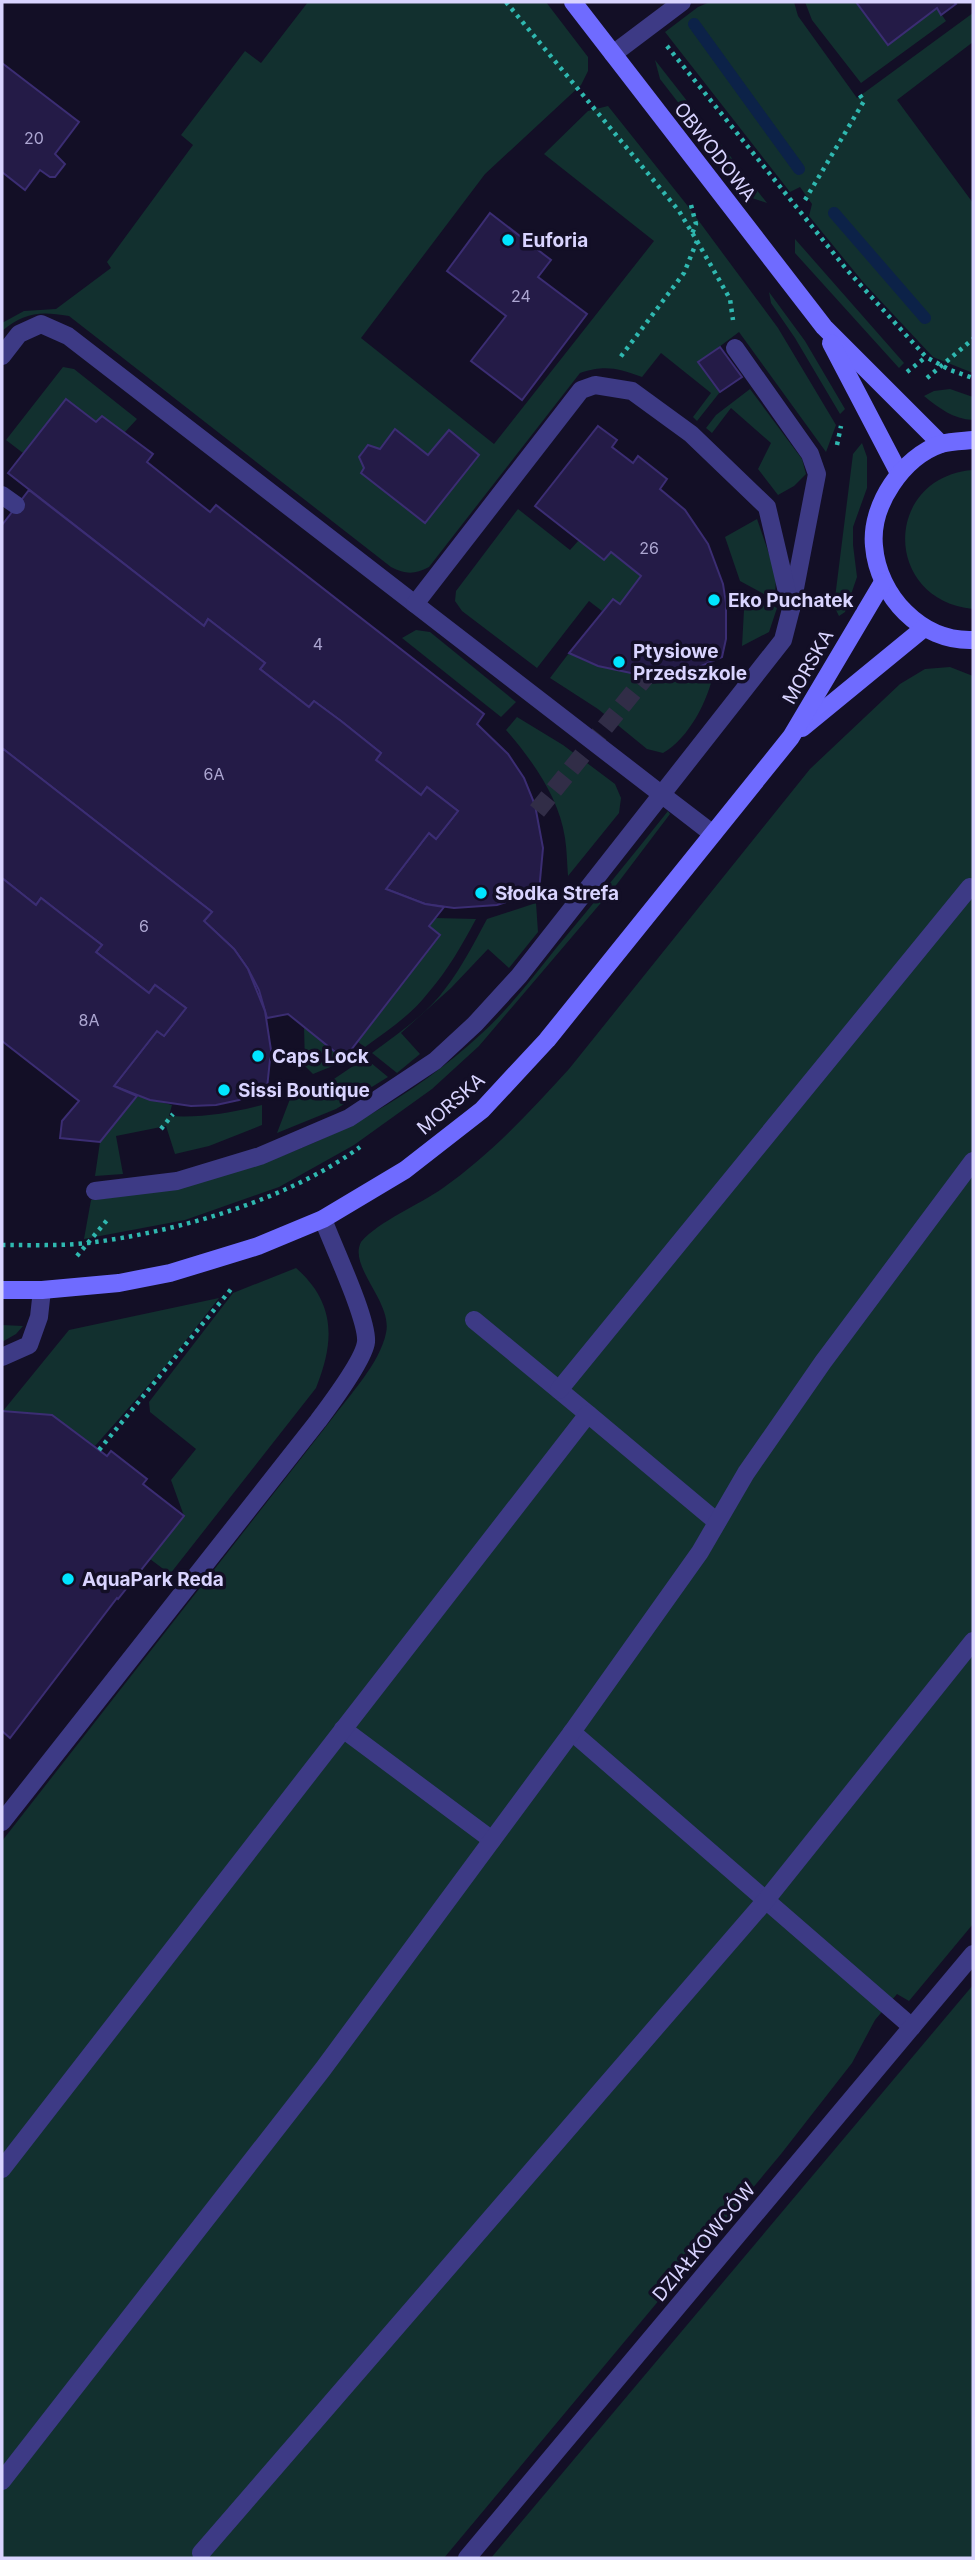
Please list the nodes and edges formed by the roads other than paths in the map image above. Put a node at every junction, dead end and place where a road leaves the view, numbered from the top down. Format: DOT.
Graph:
graph roads {
  1 [pos="573,2"];
  2 [pos="682,2"];
  3 [pos="613,54"];
  4 [pos="824,327"];
  5 [pos="736,348"];
  6 [pos="2,356"];
  7 [pos="973,440"];
  8 [pos="941,444"];
  9 [pos="899,473"];
  10 [pos="883,582"];
  11 [pos="415,604"];
  12 [pos="792,609"];
  13 [pos="924,628"];
  14 [pos="973,640"];
  15 [pos="791,737"];
  16 [pos="662,794"];
  17 [pos="713,834"];
  18 [pos="970,887"];
  19 [pos="973,1161"];
  20 [pos="95,1191"];
  21 [pos="323,1219"];
  22 [pos="2,1290"];
  23 [pos="42,1290"];
  24 [pos="474,1320"];
  25 [pos="2,1357"];
  26 [pos="559,1390"];
  27 [pos="588,1414"];
  28 [pos="718,1522"];
  29 [pos="973,1641"];
  30 [pos="343,1729"];
  31 [pos="572,1732"];
  32 [pos="2,1822"];
  33 [pos="492,1840"];
  34 [pos="766,1900"];
  35 [pos="973,1954"];
  36 [pos="912,2027"];
  37 [pos="2,2169"];
  38 [pos="2,2481"];
  39 [pos="201,2553"];
  40 [pos="467,2558"];
  1 -- 3 [label="main road, OBWODOWA"];
  2 -- 3 [label="street"];
  3 -- 4 [label="main road, OBWODOWA"];
  4 -- 8 [label="main road, OBWODOWA"];
  4 -- 9 [label="main road, OBWODOWA"];
  5 -- 12 [label="street"];
  6 -- 11 [label="street"];
  7 -- 8 [label="main road"];
  8 -- 9 [label="main road"];
  9 -- 10 [label="main road"];
  10 -- 13 [label="main road"];
  10 -- 15 [label="main road, MORSKA"];
  11 -- 12 [label="street"];
  11 -- 16 [label="street"];
  12 -- 16 [label="street"];
  13 -- 14 [label="main road"];
  13 -- 15 [label="main road, MORSKA"];
  15 -- 17 [label="main road, MORSKA"];
  16 -- 17 [label="street"];
  16 -- 20 [label="street"];
  17 -- 21 [label="main road, MORSKA"];
  18 -- 26 [label="street"];
  19 -- 28 [label="street"];
  21 -- 23 [label="main road, MORSKA"];
  21 -- 32 [label="street"];
  22 -- 23 [label="main road, MORSKA"];
  23 -- 25 [label="street"];
  24 -- 26 [label="street"];
  26 -- 27 [label="street"];
  27 -- 28 [label="street"];
  27 -- 30 [label="street"];
  28 -- 31 [label="street"];
  29 -- 34 [label="street"];
  30 -- 33 [label="street"];
  30 -- 37 [label="street"];
  31 -- 33 [label="street"];
  31 -- 34 [label="street"];
  33 -- 38 [label="street"];
  34 -- 36 [label="street"];
  34 -- 39 [label="street"];
  35 -- 36 [label="street, DZIAŁKOWCÓW"];
  36 -- 40 [label="street, DZIAŁKOWCÓW"];
}
